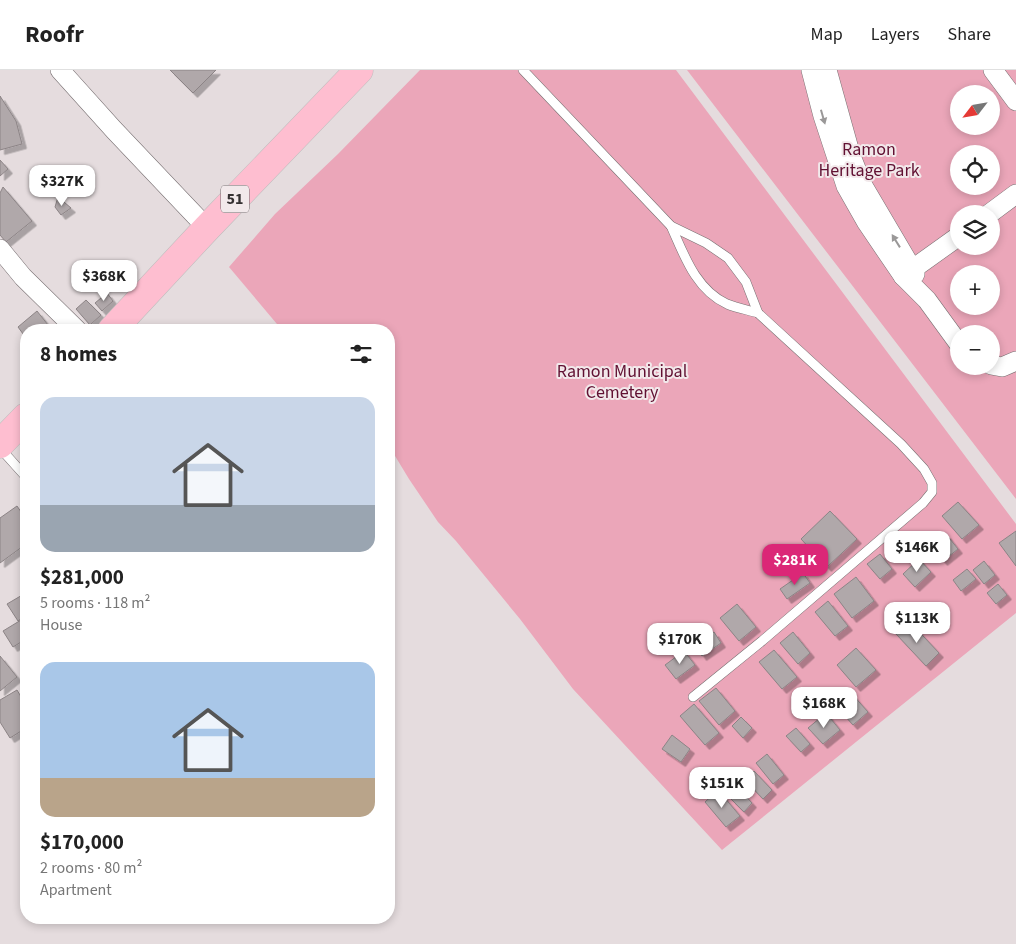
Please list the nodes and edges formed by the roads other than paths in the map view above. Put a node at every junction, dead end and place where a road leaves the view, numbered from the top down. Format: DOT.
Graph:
graph roads {
  1 [pos="60,70"];
  2 [pos="359,70"];
  3 [pos="523,70"];
  4 [pos="810,70"];
  5 [pos="827,70"];
  6 [pos="993,70"];
  7 [pos="1016,101"];
  8 [pos="1016,194"];
  9 [pos="1000,206"];
  10 [pos="671,226"];
  11 [pos="207,228"];
  12 [pos="950,242"];
  13 [pos="0,249"];
  14 [pos="908,272"];
  15 [pos="758,313"];
  16 [pos="70,324"];
  17 [pos="118,324"];
  18 [pos="950,332"];
  19 [pos="1016,362"];
  20 [pos="1000,367"];
  21 [pos="20,424"];
  22 [pos="0,444"];
  23 [pos="0,448"];
  24 [pos="20,470"];
  25 [pos="693,697"];
  1 -- 11 [label="street"];
  2 -- 11 [label="highway, 51"];
  3 -- 10 [label="lane"];
  4 -- 14 [label="street, one-way"];
  14 -- 5 [label="street, one-way"];
  6 -- 7 [label="street"];
  8 -- 9 [label="street"];
  10 -- 15 [label="lane"];
  10 -- 15 [label="lane"];
  11 -- 17 [label="highway, 51"];
  12 -- 14 [label="street"];
  13 -- 16 [label="street"];
  14 -- 18 [label="street"];
  15 -- 25 [label="lane"];
  19 -- 20 [label="street"];
  21 -- 22 [label="highway"];
  23 -- 24 [label="lane"];
}
